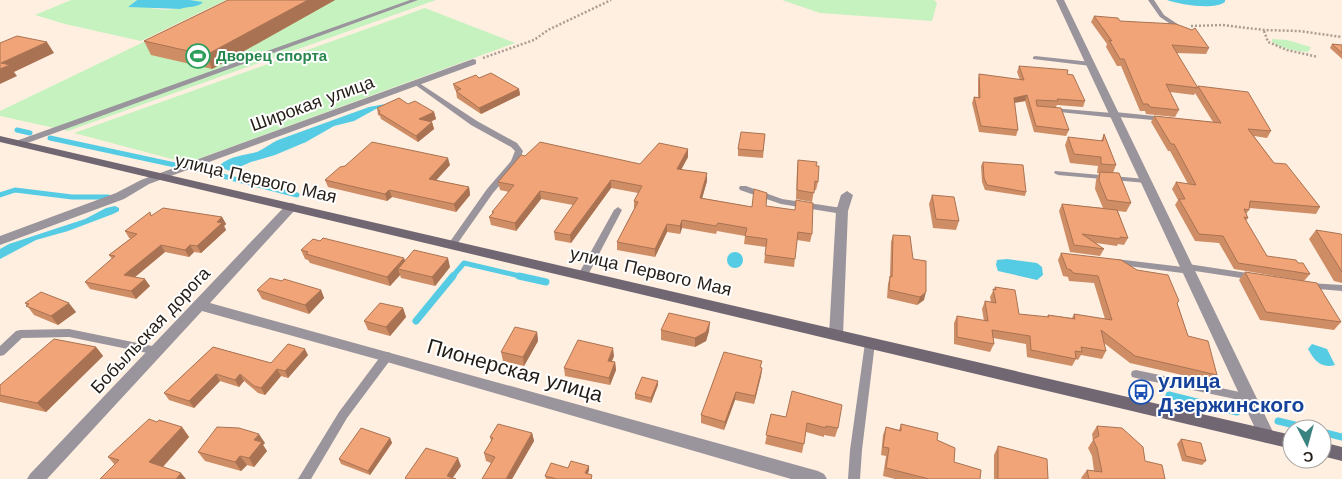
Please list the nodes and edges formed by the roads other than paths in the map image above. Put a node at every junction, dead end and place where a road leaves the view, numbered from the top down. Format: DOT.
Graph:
graph roads {
  1 [pos="414,0"];
  2 [pos="1060,0"];
  3 [pos="1151,0"];
  4 [pos="1187,34"];
  5 [pos="1035,58"];
  6 [pos="474,62"];
  7 [pos="1091,64"];
  8 [pos="416,83"];
  9 [pos="1047,110"];
  10 [pos="1116,115"];
  11 [pos="1174,120"];
  12 [pos="0,139"];
  13 [pos="19,143"];
  14 [pos="1058,173"];
  15 [pos="162,176"];
  16 [pos="1146,181"];
  17 [pos="743,188"];
  18 [pos="846,195"];
  19 [pos="290,207"];
  20 [pos="618,210"];
  21 [pos="842,211"];
  22 [pos="0,241"];
  23 [pos="452,245"];
  24 [pos="1108,261"];
  25 [pos="1189,269"];
  26 [pos="583,275"];
  27 [pos="1260,278"];
  28 [pos="1298,284"];
  29 [pos="1342,288"];
  30 [pos="200,305"];
  31 [pos="836,335"];
  32 [pos="870,343"];
  33 [pos="158,351"];
  34 [pos="0,352"];
  35 [pos="387,356"];
  36 [pos="1136,374"];
  37 [pos="1249,398"];
  38 [pos="1267,436"];
  39 [pos="1282,440"];
  40 [pos="36,479"];
  41 [pos="304,479"];
  42 [pos="818,479"];
  43 [pos="854,479"];
  1 -- 13 [label="lane"];
  2 -- 7 [label="street"];
  3 -- 4 [label="lane"];
  5 -- 7 [label="lane"];
  6 -- 8 [label="street, Широкая улица"];
  7 -- 10 [label="street"];
  8 -- 15 [label="street, Широкая улица"];
  8 -- 23 [label="lane"];
  9 -- 10 [label="lane"];
  10 -- 11 [label="lane"];
  10 -- 16 [label="street"];
  12 -- 13 [label="street, улица Первого Мая"];
  13 -- 15 [label="street, улица Первого Мая"];
  14 -- 16 [label="lane"];
  15 -- 19 [label="street, улица Первого Мая"];
  15 -- 22 [label="street, Широкая улица"];
  16 -- 25 [label="street"];
  17 -- 21 [label="lane"];
  18 -- 21 [label="street"];
  19 -- 23 [label="street, улица Первого Мая"];
  19 -- 30 [label="street, Бобыльская дорога"];
  20 -- 26 [label="lane"];
  21 -- 31 [label="street"];
  23 -- 26 [label="street, улица Первого Мая"];
  24 -- 25 [label="lane"];
  25 -- 27 [label="lane"];
  25 -- 37 [label="street"];
  26 -- 31 [label="street, улица Первого Мая"];
  28 -- 29 [label="lane"];
  30 -- 33 [label="street, Бобыльская дорога"];
  30 -- 35 [label="street, Пионерская улица"];
  31 -- 32 [label="street, улица Первого Мая"];
  32 -- 38 [label="street, улица Первого Мая"];
  32 -- 43 [label="lane"];
  33 -- 34 [label="lane"];
  33 -- 40 [label="street, Бобыльская дорога"];
  35 -- 41 [label="lane"];
  35 -- 42 [label="street, Пионерская улица"];
  36 -- 37 [label="lane"];
  37 -- 38 [label="street"];
  38 -- 39 [label="street, улица Первого Мая"];
}
